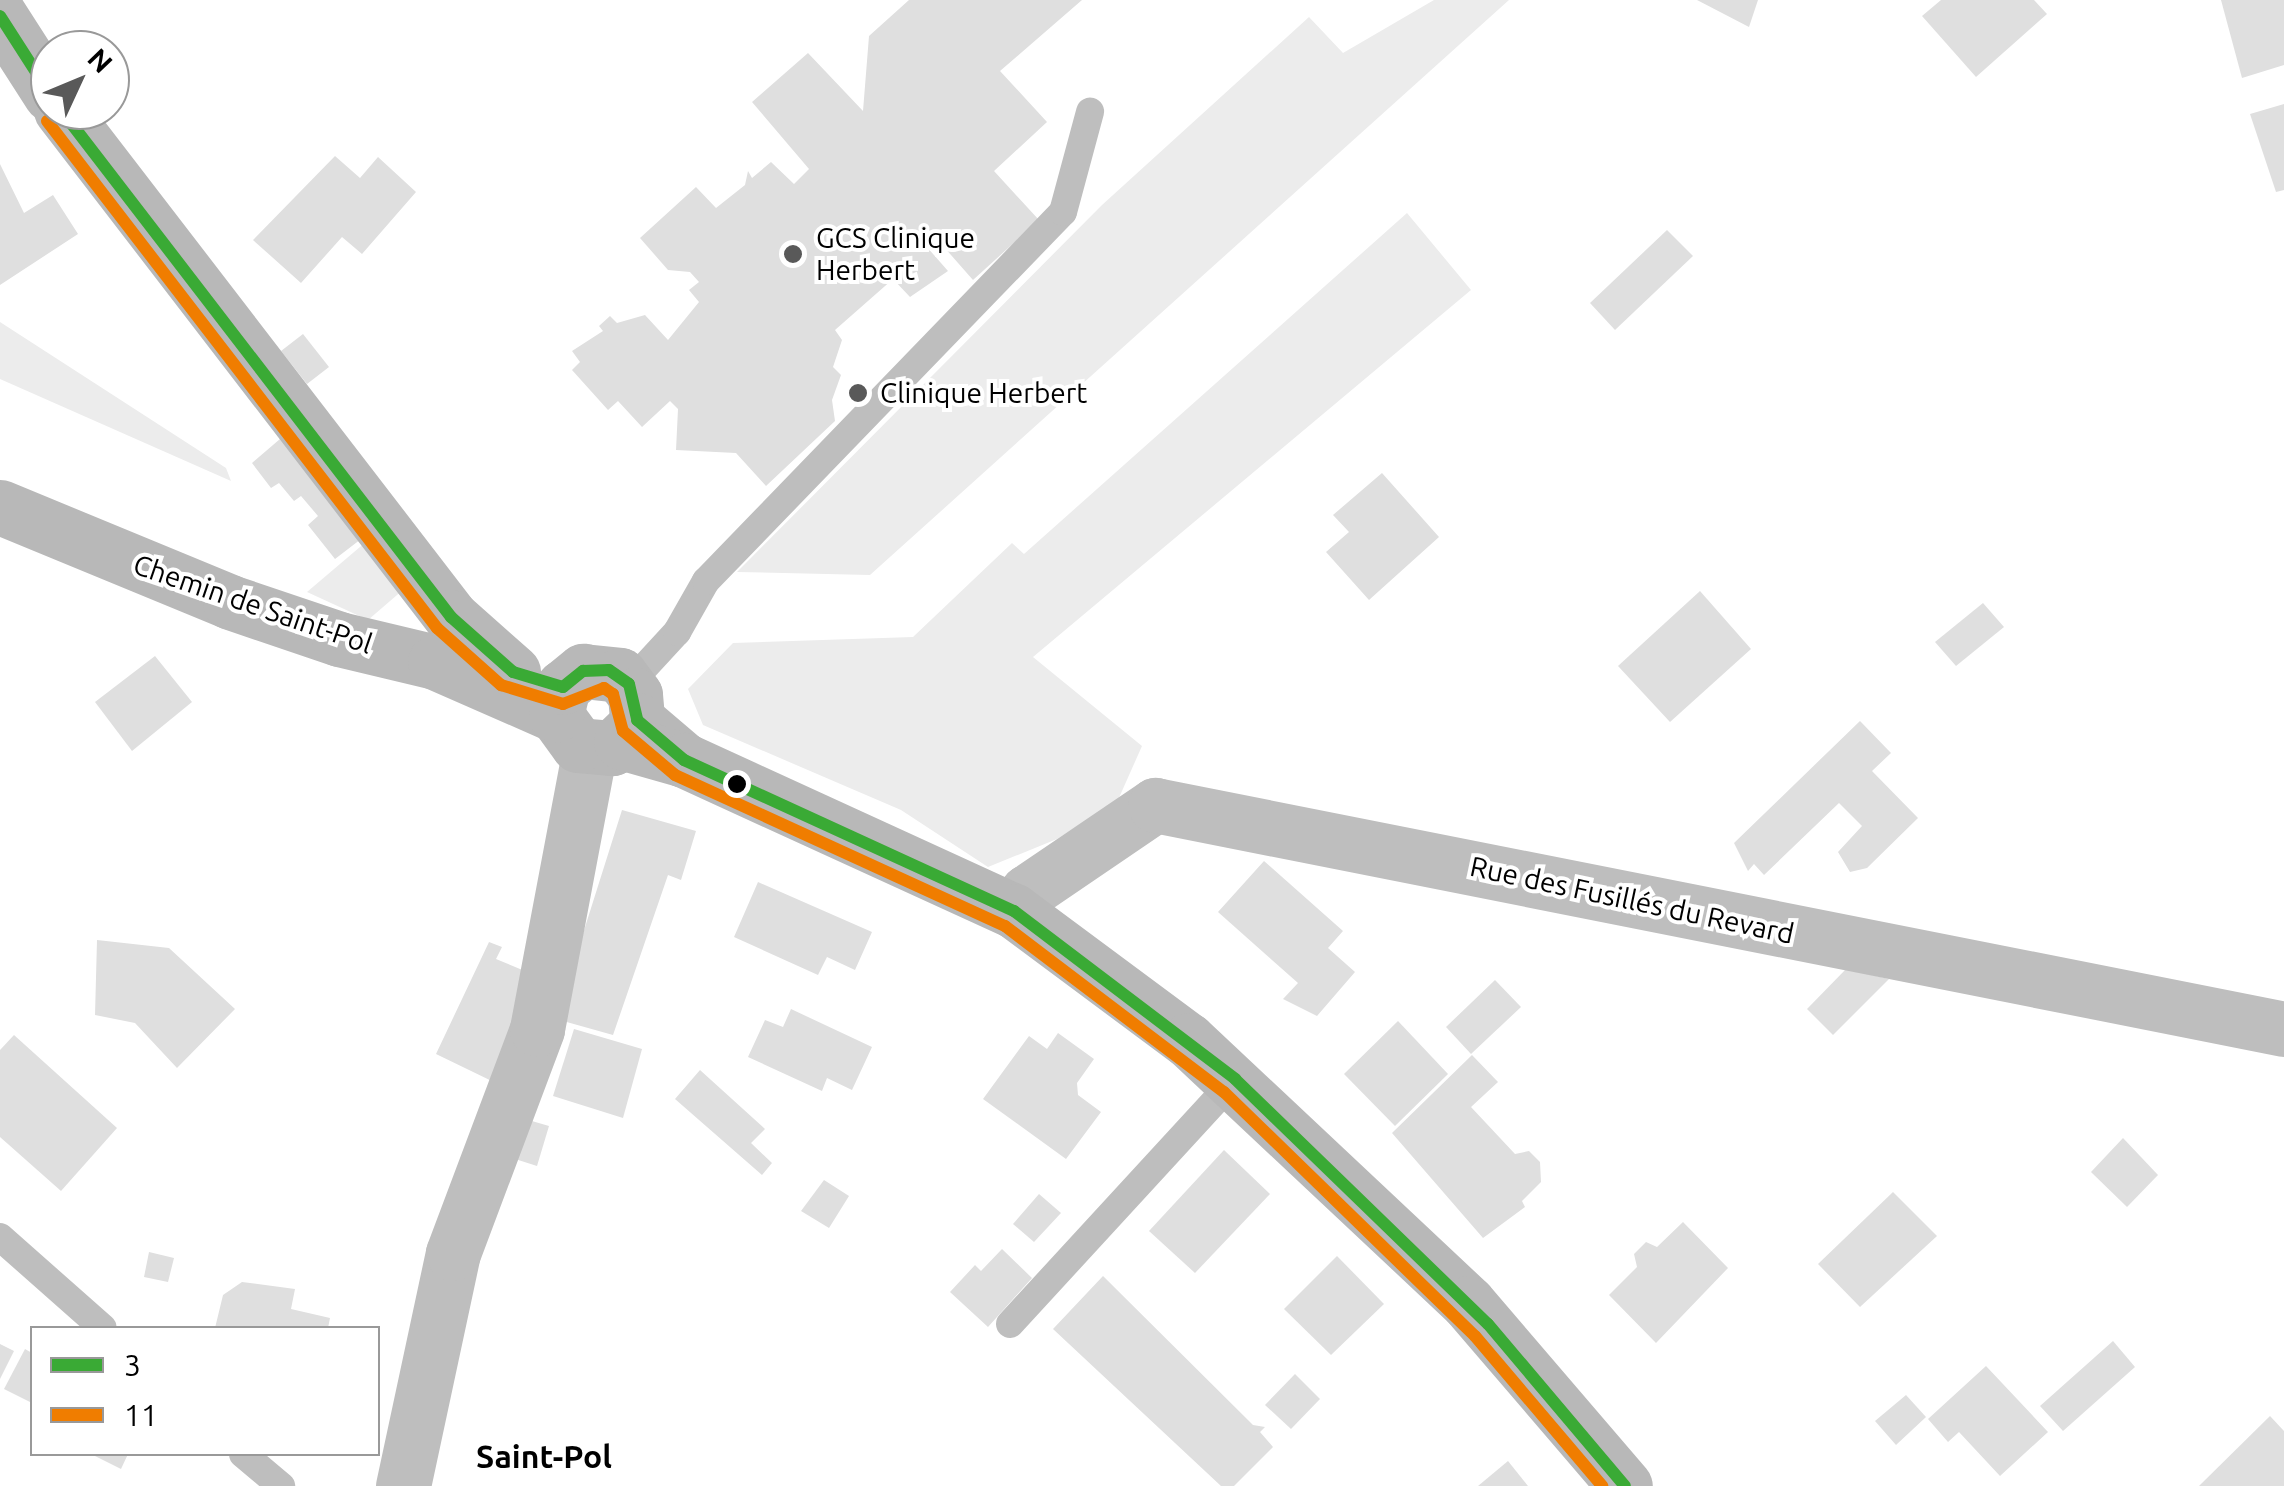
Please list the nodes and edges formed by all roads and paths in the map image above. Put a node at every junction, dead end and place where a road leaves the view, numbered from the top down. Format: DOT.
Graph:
graph roads {
  1 [pos="0,16"];
  2 [pos="30,63"];
  3 [pos="1090,112"];
  4 [pos="76,130"];
  5 [pos="0,507"];
  6 [pos="584,710"];
  7 [pos="1014,911"];
  8 [pos="2284,1029"];
  9 [pos="1235,1079"];
  10 [pos="0,1237"];
  11 [pos="1010,1324"];
  12 [pos="101,1326"];
  13 [pos="245,1456"];
  14 [pos="280,1486"];
  15 [pos="404,1486"];
  16 [pos="1625,1486"];
  1 -- 2 [label="main road"];
  3 -- 6 [label="lane"];
  4 -- 6 [label="main road"];
  5 -- 6 [label="main road, Chemin de Saint-Pol"];
  6 -- 7 [label="main road"];
  6 -- 15 [label="street"];
  7 -- 8 [label="street, Rue des Fusillés du Revard"];
  7 -- 9 [label="main road"];
  9 -- 11 [label="lane"];
  9 -- 16 [label="main road"];
  10 -- 12 [label="lane"];
  13 -- 14 [label="lane"];
}
